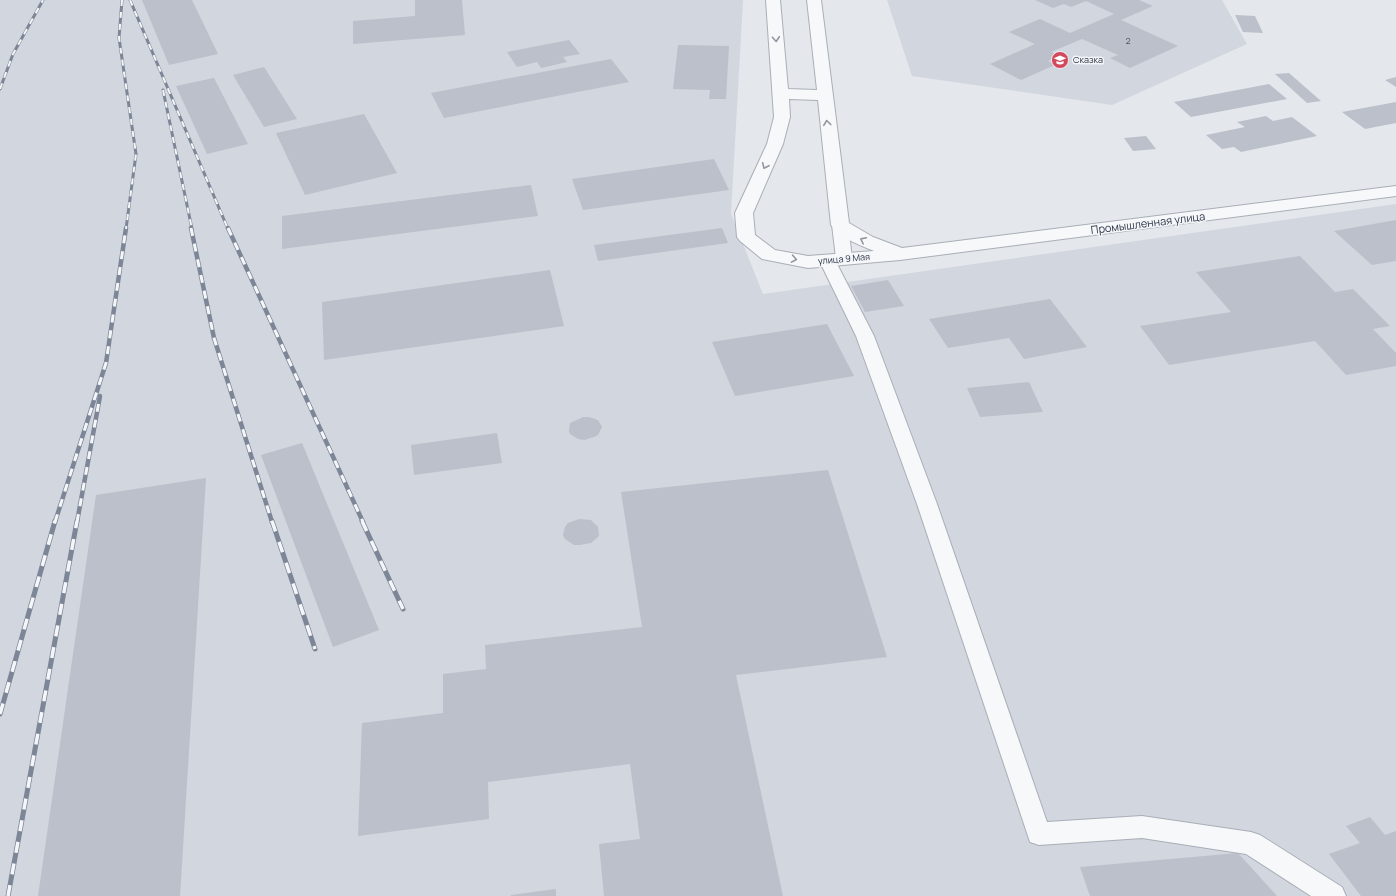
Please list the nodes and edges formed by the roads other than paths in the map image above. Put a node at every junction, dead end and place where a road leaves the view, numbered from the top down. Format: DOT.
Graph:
graph roads {
  1 [pos="773,0"];
  2 [pos="814,0"];
  3 [pos="780,94"];
  4 [pos="824,94"];
  5 [pos="1396,191"];
  6 [pos="840,224"];
  7 [pos="900,254"];
  8 [pos="836,259"];
  9 [pos="1333,896"];
  1 -- 3 [label="street, улица 9 Мая, one-way"];
  2 -- 4 [label="street"];
  3 -- 4 [label="street"];
  3 -- 8 [label="street, улица 9 Мая, one-way"];
  6 -- 4 [label="street, one-way"];
  5 -- 7 [label="street, Промышленная улица"];
  7 -- 6 [label="street, улица 9 Мая, one-way"];
  6 -- 8 [label="lane"];
  7 -- 8 [label="street, улица 9 Мая"];
  8 -- 9 [label="lane"];
}
